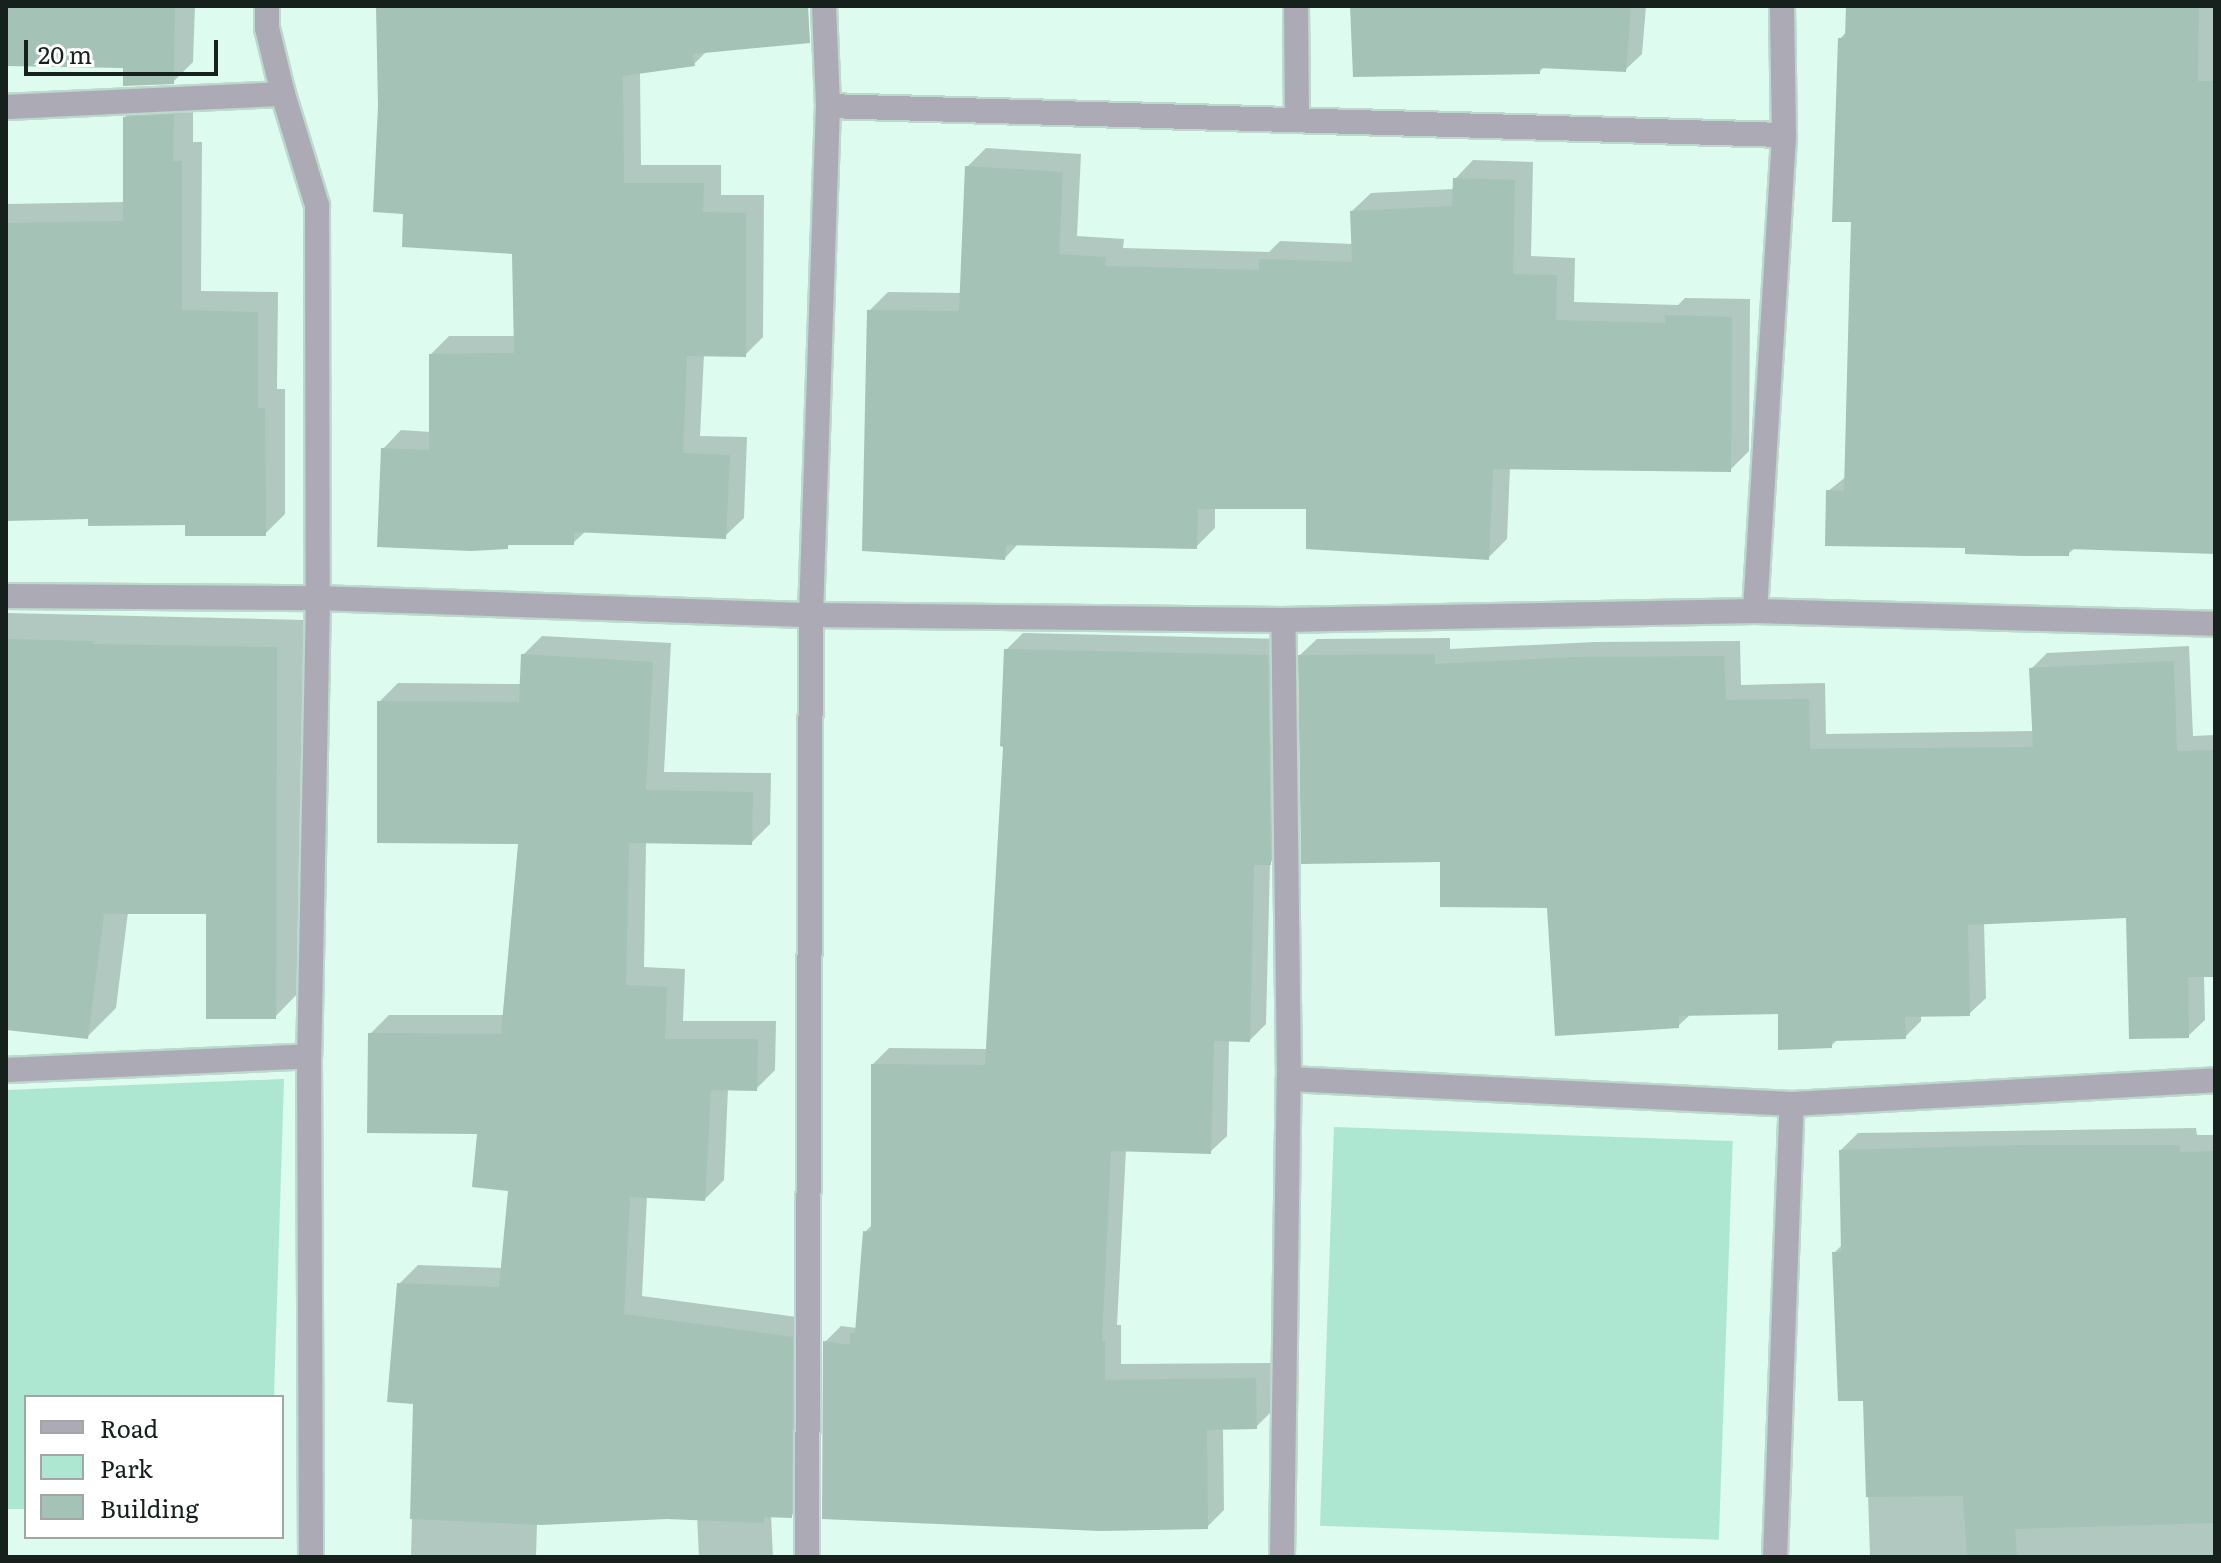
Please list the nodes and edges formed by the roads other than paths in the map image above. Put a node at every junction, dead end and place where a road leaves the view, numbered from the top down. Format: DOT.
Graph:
graph roads {
  1 [pos="267,6"];
  2 [pos="824,6"];
  3 [pos="1296,6"];
  4 [pos="1782,6"];
  5 [pos="283,94"];
  6 [pos="828,106"];
  7 [pos="6,107"];
  8 [pos="1297,118"];
  9 [pos="1784,135"];
  10 [pos="6,596"];
  11 [pos="318,598"];
  12 [pos="1755,611"];
  13 [pos="811,615"];
  14 [pos="1283,620"];
  15 [pos="2215,624"];
  16 [pos="309,1056"];
  17 [pos="6,1070"];
  18 [pos="1289,1079"];
  19 [pos="2215,1080"];
  20 [pos="1792,1104"];
  21 [pos="311,1557"];
  22 [pos="807,1557"];
  23 [pos="1282,1557"];
  24 [pos="1775,1557"];
  1 -- 5 [label="street"];
  2 -- 6 [label="street"];
  3 -- 8 [label="street"];
  4 -- 9 [label="street"];
  5 -- 7 [label="street"];
  5 -- 11 [label="street"];
  6 -- 8 [label="street"];
  6 -- 13 [label="street"];
  8 -- 9 [label="street"];
  9 -- 12 [label="street"];
  10 -- 11 [label="street"];
  11 -- 13 [label="street"];
  11 -- 16 [label="street"];
  12 -- 14 [label="street"];
  12 -- 15 [label="street"];
  13 -- 14 [label="street"];
  13 -- 22 [label="street"];
  14 -- 18 [label="street"];
  16 -- 17 [label="street"];
  16 -- 21 [label="street"];
  18 -- 20 [label="street"];
  18 -- 23 [label="street"];
  19 -- 20 [label="street"];
  20 -- 24 [label="street"];
}
